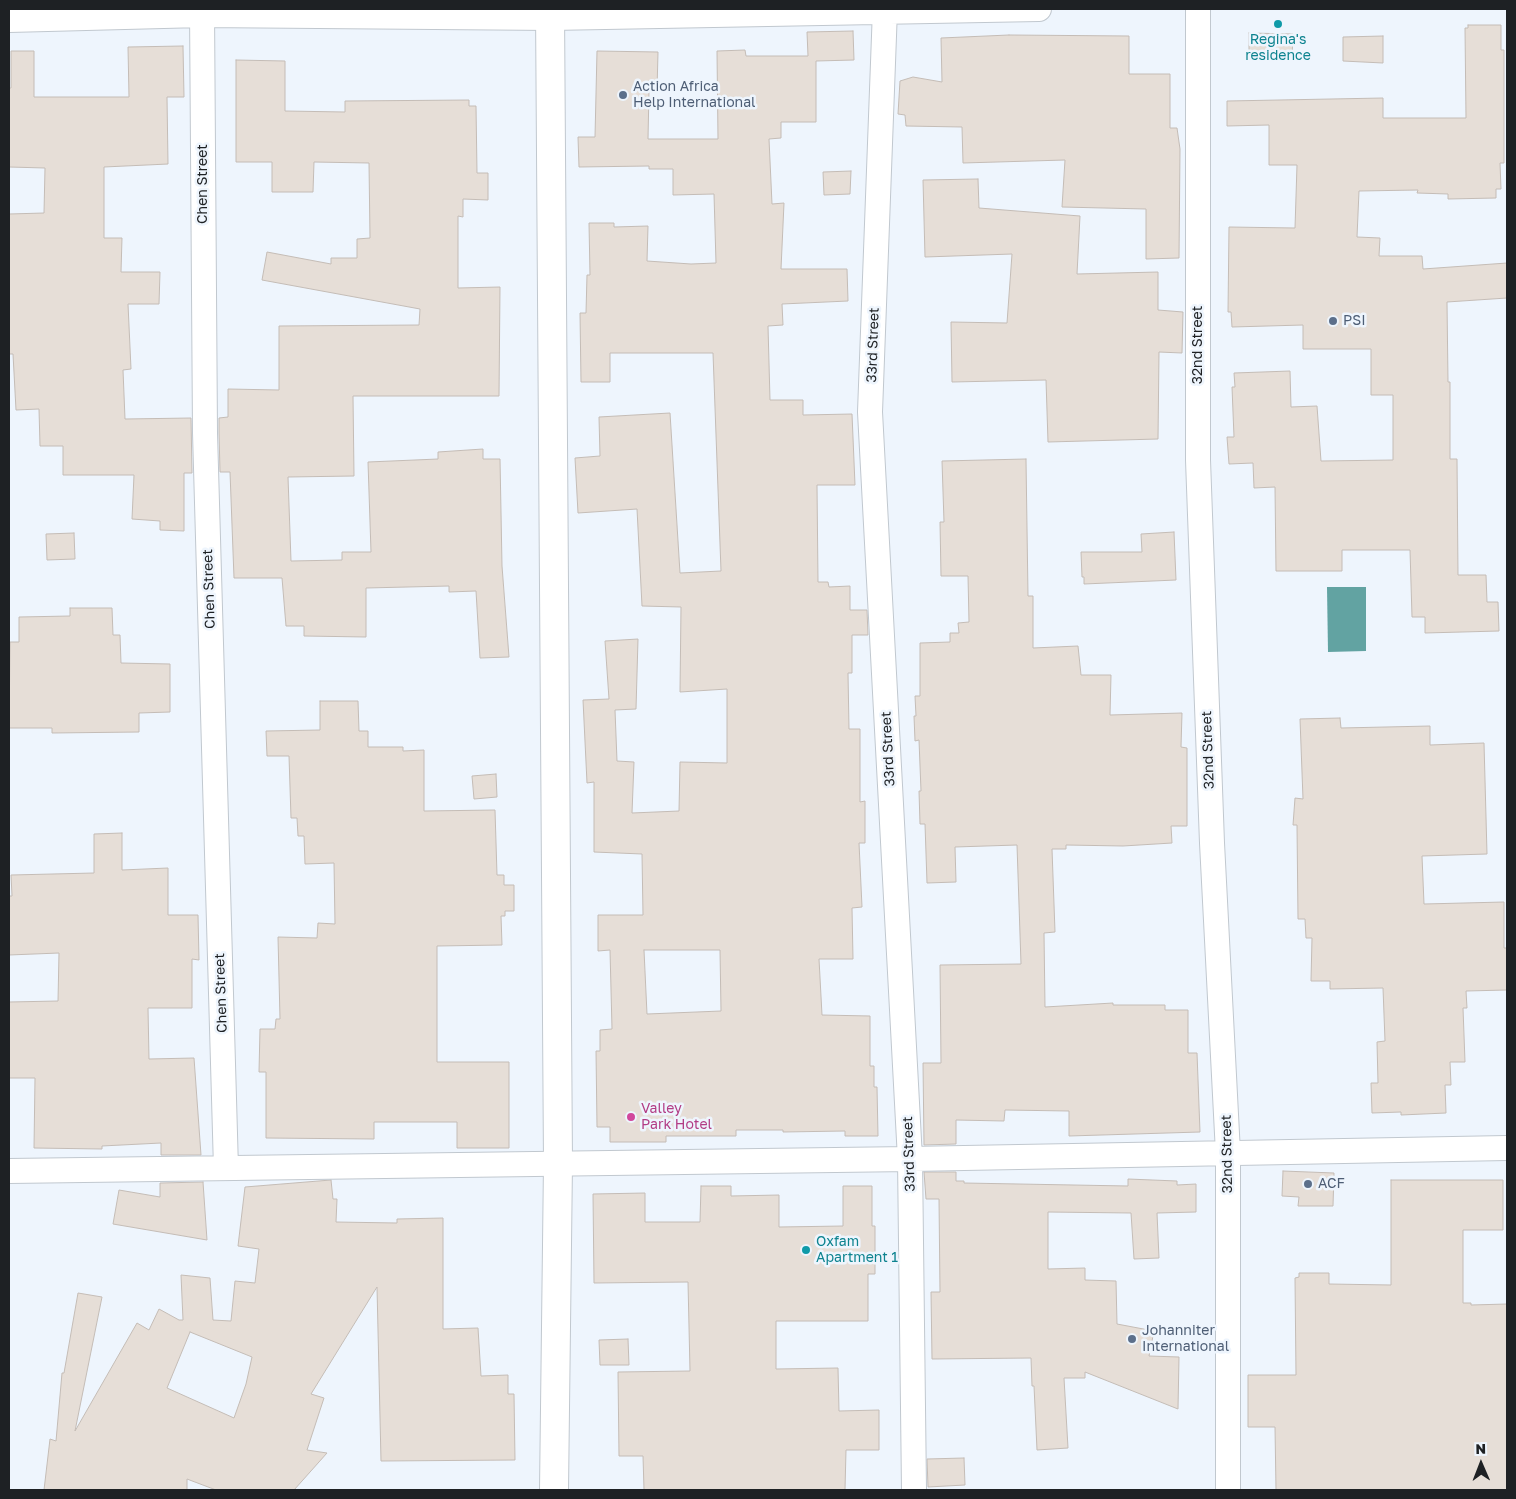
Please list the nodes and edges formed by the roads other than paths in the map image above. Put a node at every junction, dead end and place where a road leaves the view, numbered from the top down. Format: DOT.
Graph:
graph roads {
  1 [pos="1039,9"];
  2 [pos="1198,9"];
  3 [pos="885,10"];
  4 [pos="202,12"];
  5 [pos="550,14"];
  6 [pos="9,20"];
  7 [pos="1507,1148"];
  8 [pos="1228,1153"];
  9 [pos="910,1159"];
  10 [pos="558,1163"];
  11 [pos="226,1168"];
  12 [pos="9,1171"];
  13 [pos="554,1490"];
  14 [pos="914,1490"];
  15 [pos="1228,1490"];
  1 -- 3 [label="street"];
  2 -- 8 [label="street, 32nd Street"];
  3 -- 5 [label="street"];
  3 -- 9 [label="street, 33rd Street"];
  4 -- 5 [label="street"];
  4 -- 6 [label="street"];
  4 -- 11 [label="street, Chen Street"];
  5 -- 10 [label="street"];
  7 -- 8 [label="street"];
  8 -- 9 [label="street"];
  8 -- 15 [label="street, 32nd Street"];
  9 -- 10 [label="street"];
  9 -- 14 [label="street, 33rd Street"];
  10 -- 11 [label="street"];
  10 -- 13 [label="street"];
  11 -- 12 [label="street"];
}
